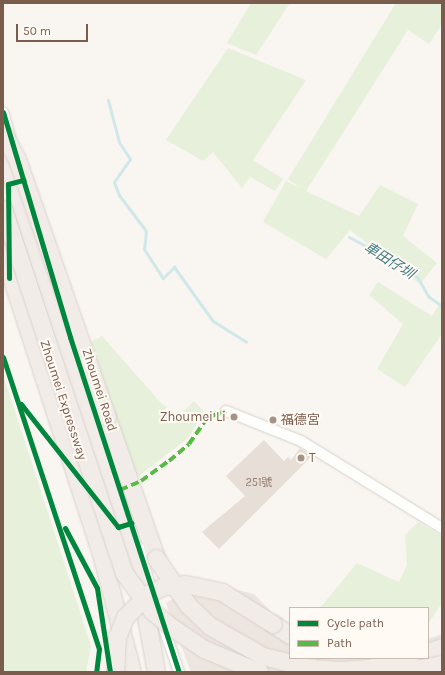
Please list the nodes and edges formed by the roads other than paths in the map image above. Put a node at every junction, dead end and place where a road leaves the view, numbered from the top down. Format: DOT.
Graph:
graph roads {
  1 [pos="3,112"];
  2 [pos="3,132"];
  3 [pos="3,151"];
  4 [pos="3,209"];
  5 [pos="3,252"];
  6 [pos="226,411"];
  7 [pos="442,528"];
  8 [pos="289,634"];
  9 [pos="436,654"];
  10 [pos="309,659"];
  11 [pos="406,659"];
  12 [pos="410,659"];
  13 [pos="426,659"];
  14 [pos="290,671"];
  15 [pos="115,672"];
  16 [pos="132,672"];
  17 [pos="156,672"];
  18 [pos="179,672"];
  19 [pos="259,672"];
  20 [pos="400,672"];
  21 [pos="414,672"];
  22 [pos="420,672"];
  1 -- 18 [label="street, Zhoumei Road"];
  2 -- 11 [label="highway, bridge"];
  3 -- 17 [label="highway, Zhoumei Expressway, bridge"];
  4 -- 19 [label="highway, bridge"];
  5 -- 16 [label="highway, Zhoumei Expressway, bridge"];
  6 -- 7 [label="street"];
  8 -- 15 [label="highway, bridge"];
  9 -- 22 [label="highway, bridge"];
  10 -- 14 [label="street"];
  12 -- 21 [label="street"];
  13 -- 20 [label="highway, bridge"];
}
